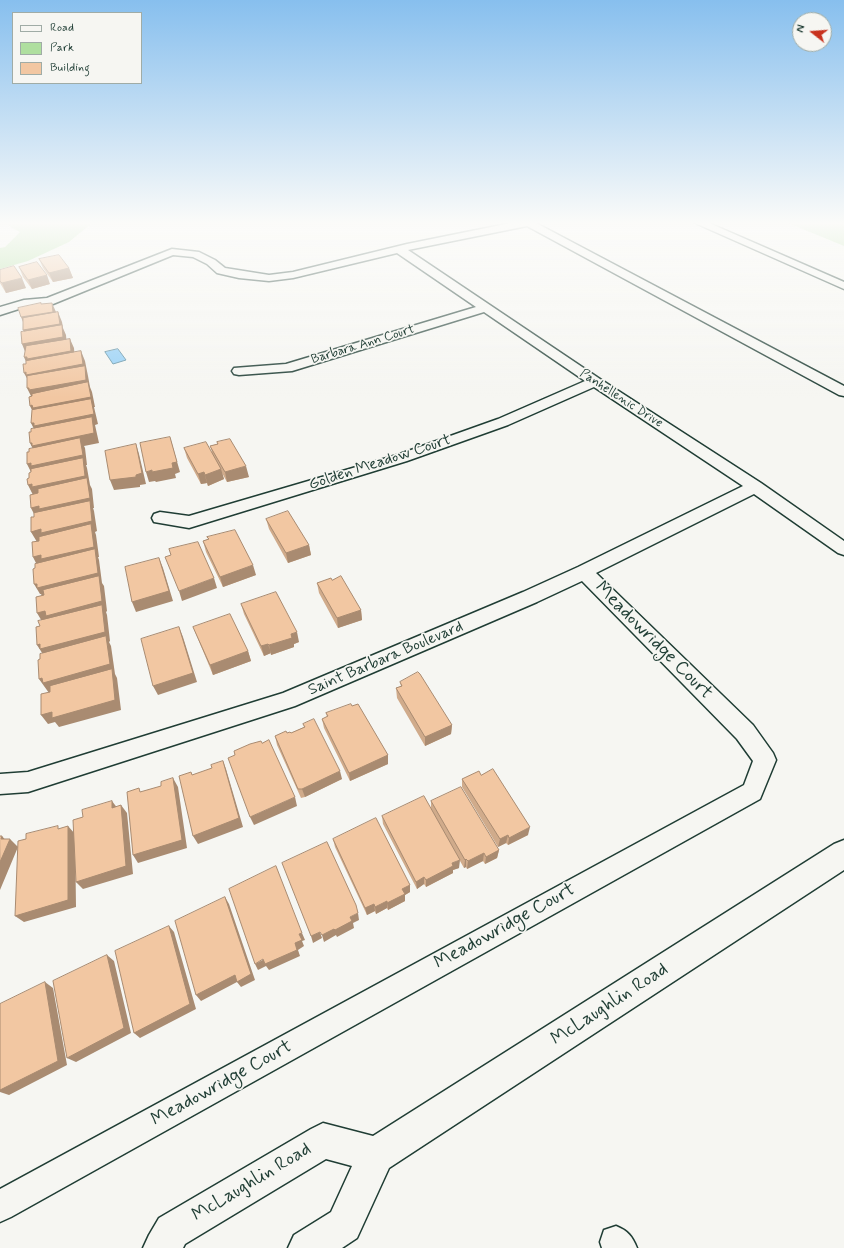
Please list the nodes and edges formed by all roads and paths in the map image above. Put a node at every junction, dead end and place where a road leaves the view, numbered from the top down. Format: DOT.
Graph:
graph roads {
  1 [pos="99,281"];
  2 [pos="446,281"];
  3 [pos="637,281"];
  4 [pos="833,281"];
  5 [pos="844,286"];
  6 [pos="485,308"];
  7 [pos="0,311"];
  8 [pos="239,371"];
  9 [pos="595,382"];
  10 [pos="844,392"];
  11 [pos="755,487"];
  12 [pos="160,518"];
  13 [pos="844,549"];
  14 [pos="584,572"];
  15 [pos="0,784"];
  16 [pos="844,854"];
  17 [pos="376,1155"];
  18 [pos="0,1206"];
  19 [pos="162,1248"];
  20 [pos="307,1248"];
  1 -- 7 [label="street"];
  2 -- 6 [label="street, Panhellenic Drive"];
  3 -- 10 [label="street"];
  4 -- 5 [label="street"];
  6 -- 8 [label="street, Barbara Ann Court"];
  6 -- 9 [label="street, Panhellenic Drive"];
  9 -- 11 [label="street, Panhellenic Drive"];
  9 -- 12 [label="street, Golden Meadow Court"];
  11 -- 13 [label="street, Panhellenic Drive"];
  11 -- 14 [label="street, Saint Barbara Boulevard"];
  14 -- 15 [label="street, Saint Barbara Boulevard"];
  14 -- 18 [label="street, Meadowridge Court"];
  16 -- 17 [label="street, McLaughlin Road"];
  17 -- 19 [label="street, McLaughlin Road"];
  17 -- 20 [label="street"];
}
